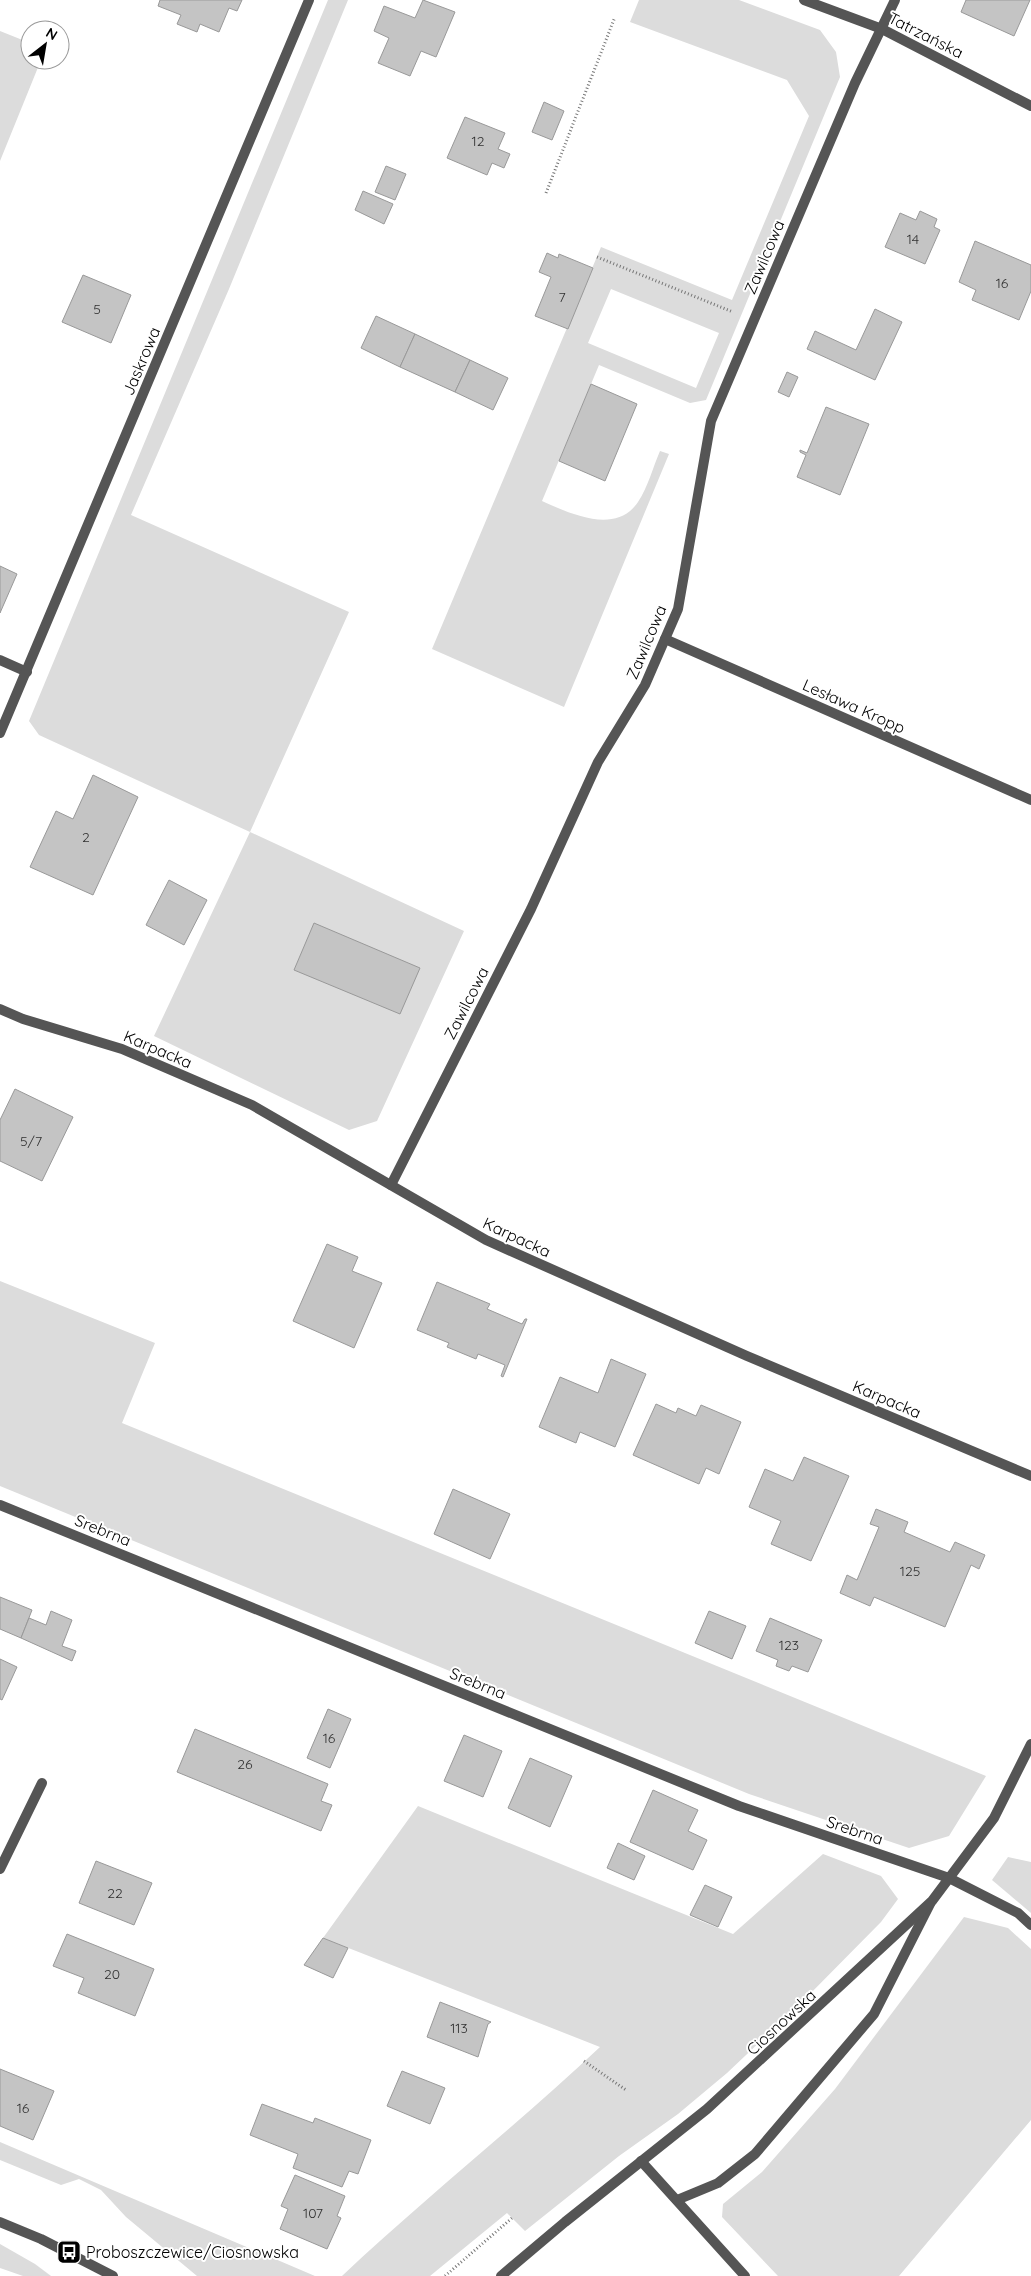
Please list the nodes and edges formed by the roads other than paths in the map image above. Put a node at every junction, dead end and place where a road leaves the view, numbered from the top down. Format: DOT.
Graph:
graph roads {
  1 [pos="309,0"];
  2 [pos="804,0"];
  3 [pos="895,0"];
  4 [pos="882,29"];
  5 [pos="1031,106"];
  6 [pos="665,639"];
  7 [pos="0,660"];
  8 [pos="27,672"];
  9 [pos="0,733"];
  10 [pos="1031,800"];
  11 [pos="0,1009"];
  12 [pos="391,1185"];
  13 [pos="1031,1476"];
  14 [pos="0,1504"];
  15 [pos="1031,1744"];
  16 [pos="42,1783"];
  17 [pos="0,1869"];
  18 [pos="949,1878"];
  19 [pos="932,1901"];
  20 [pos="1031,1925"];
  21 [pos="641,2160"];
  22 [pos="677,2200"];
  23 [pos="0,2222"];
  24 [pos="113,2276"];
  25 [pos="501,2276"];
  26 [pos="745,2276"];
  1 -- 8 [label="street, Jaskrowa"];
  2 -- 4 [label="street, Tatrzańska"];
  3 -- 4 [label="street, Zawilcowa"];
  4 -- 5 [label="street, Tatrzańska"];
  4 -- 6 [label="street, Zawilcowa"];
  6 -- 10 [label="street, Lesława Kropp"];
  6 -- 12 [label="street, Zawilcowa"];
  7 -- 8 [label="street"];
  8 -- 9 [label="street, Jaskrowa"];
  11 -- 12 [label="street, Karpacka"];
  12 -- 13 [label="street, Karpacka"];
  14 -- 18 [label="street, Srebrna"];
  15 -- 18 [label="street, Ciosnowska"];
  16 -- 17 [label="street"];
  18 -- 19 [label="street, Ciosnowska"];
  18 -- 20 [label="street, Srebrna"];
  19 -- 21 [label="street, Ciosnowska"];
  19 -- 22 [label="street"];
  21 -- 22 [label="street"];
  21 -- 25 [label="street, Ciosnowska"];
  22 -- 26 [label="street"];
  23 -- 24 [label="street"];
}
